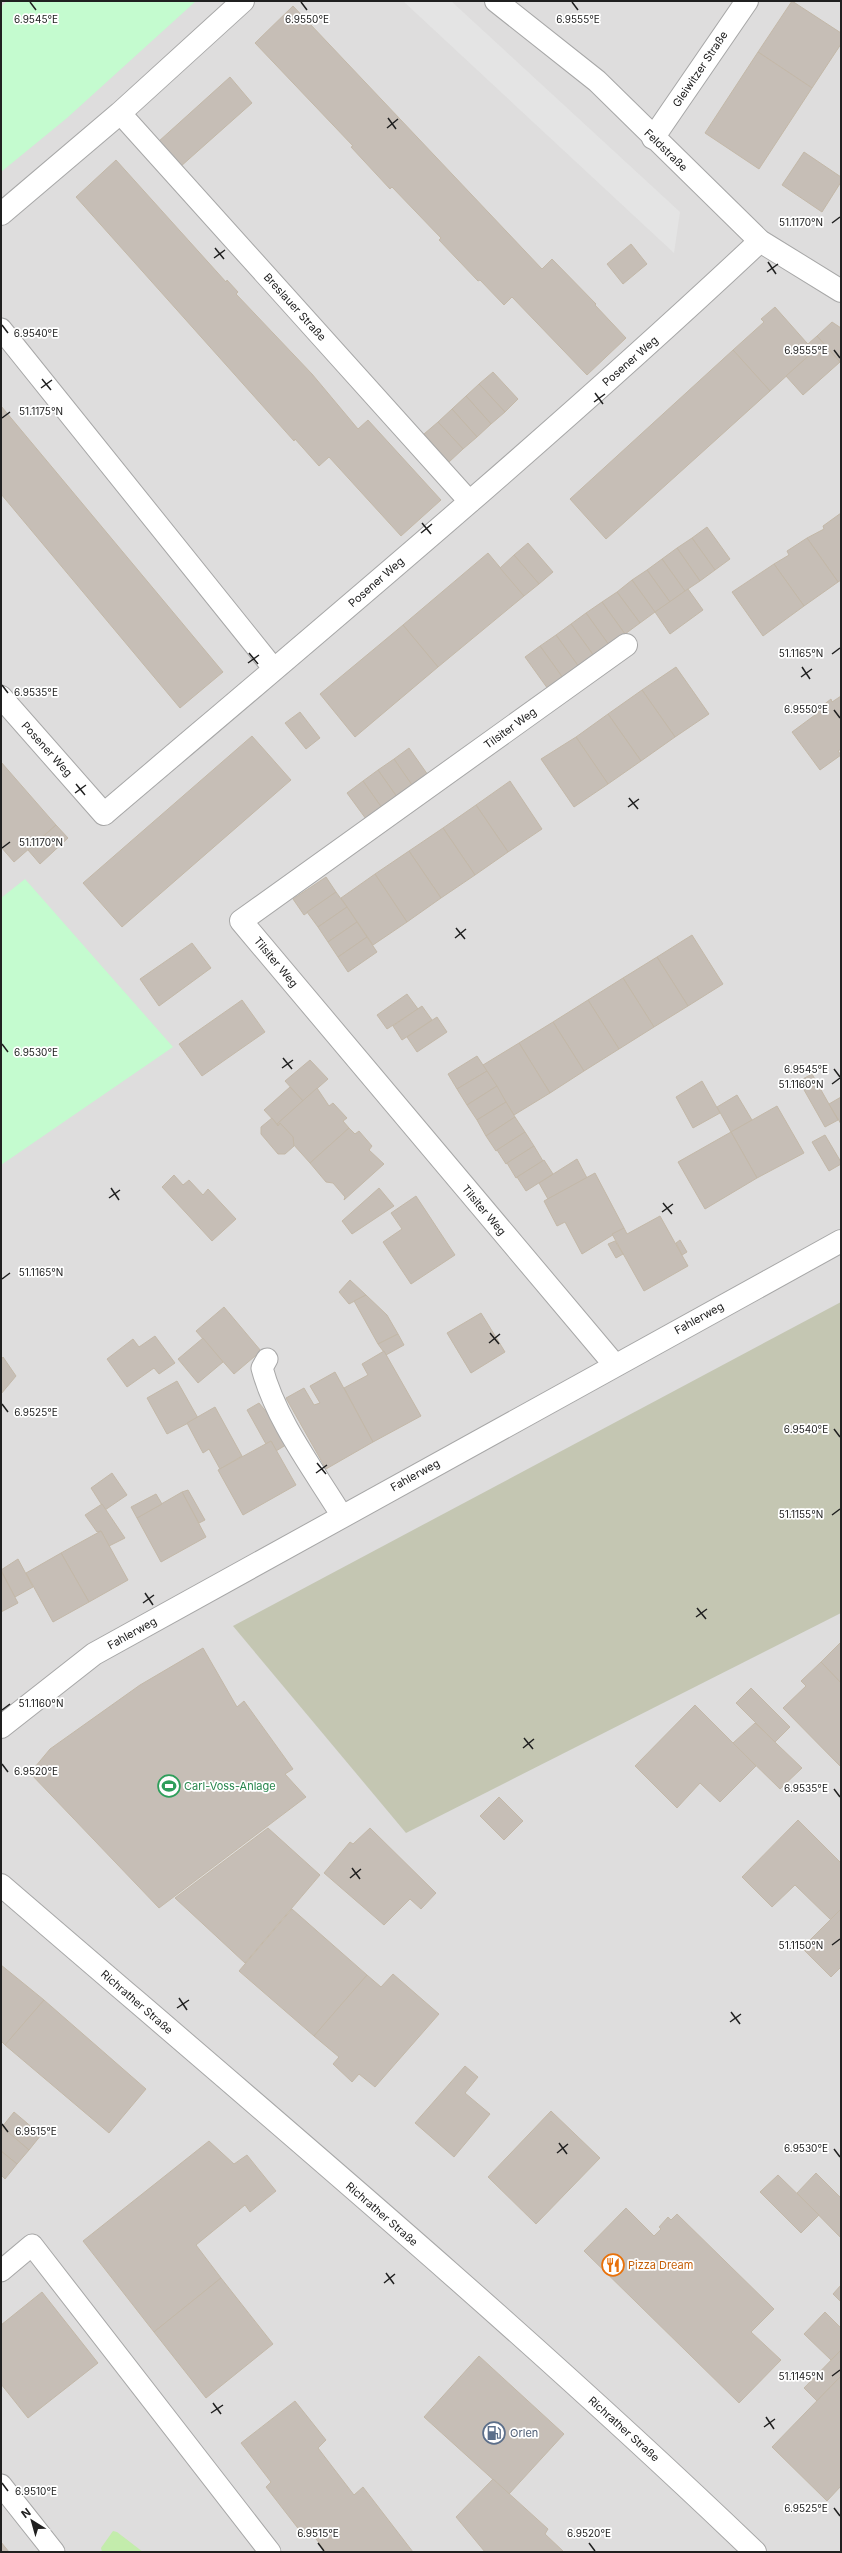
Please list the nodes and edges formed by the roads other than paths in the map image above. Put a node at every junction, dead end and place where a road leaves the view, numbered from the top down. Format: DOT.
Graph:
graph roads {
  1 [pos="243,1"];
  2 [pos="496,1"];
  3 [pos="747,1"];
  4 [pos="120,113"];
  5 [pos="654,138"];
  6 [pos="1,214"];
  7 [pos="760,241"];
  8 [pos="841,291"];
  9 [pos="1,329"];
  10 [pos="470,502"];
  11 [pos="626,645"];
  12 [pos="274,669"];
  13 [pos="1,697"];
  14 [pos="841,1241"];
  15 [pos="267,1359"];
  16 [pos="614,1364"];
  17 [pos="342,1516"];
  18 [pos="1,1727"];
  19 [pos="1,1885"];
  20 [pos="1,2271"];
  21 [pos="1,2485"];
  22 [pos="54,2552"];
  23 [pos="270,2552"];
  24 [pos="755,2552"];
  1 -- 4 [label="street"];
  2 -- 5 [label="street, Feldstraße"];
  3 -- 5 [label="street, Gleiwitzer Straße"];
  4 -- 6 [label="street"];
  4 -- 10 [label="lane, Breslauer Straße"];
  5 -- 7 [label="street, Feldstraße"];
  7 -- 8 [label="street, Feldstraße"];
  7 -- 10 [label="street, Posener Weg"];
  9 -- 12 [label="lane"];
  10 -- 12 [label="street, Posener Weg"];
  11 -- 16 [label="street, Tilsiter Weg"];
  12 -- 13 [label="street, Posener Weg"];
  14 -- 16 [label="street, Fahlerweg"];
  15 -- 17 [label="lane"];
  16 -- 17 [label="street, Fahlerweg"];
  17 -- 18 [label="street, Fahlerweg"];
  19 -- 24 [label="street, Richrather Straße"];
  20 -- 23 [label="lane"];
  21 -- 22 [label="lane"];
}
